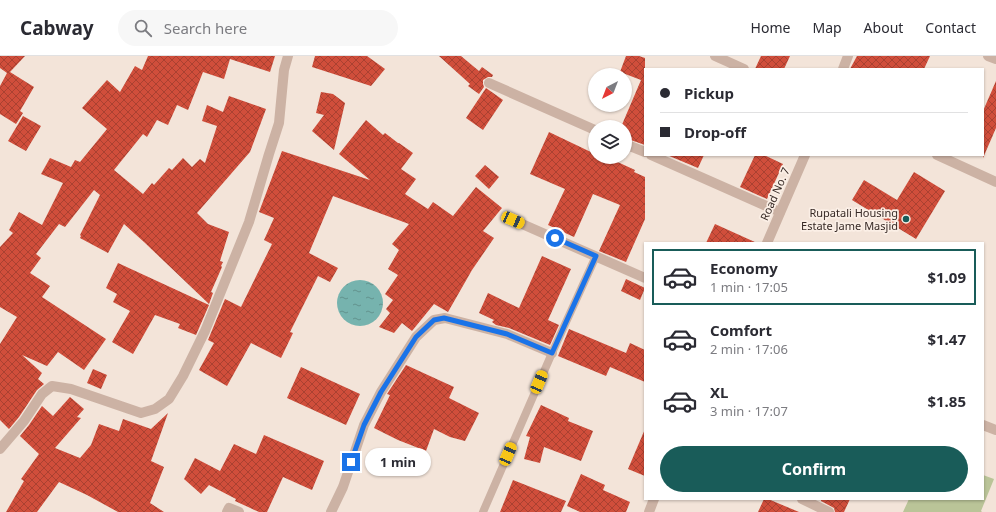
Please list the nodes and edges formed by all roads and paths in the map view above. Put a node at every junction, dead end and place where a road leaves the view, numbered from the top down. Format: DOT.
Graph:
graph roads {
  1 [pos="288,56"];
  2 [pos="714,56"];
  3 [pos="848,56"];
  4 [pos="988,56"];
  5 [pos="996,59"];
  6 [pos="742,68"];
  7 [pos="843,68"];
  8 [pos="489,83"];
  9 [pos="588,127"];
  10 [pos="632,147"];
  11 [pos="644,152"];
  12 [pos="653,156"];
  13 [pos="805,156"];
  14 [pos="940,156"];
  15 [pos="996,182"];
  16 [pos="780,212"];
  17 [pos="513,220"];
  18 [pos="767,242"];
  19 [pos="596,256"];
  20 [pos="644,278"];
  21 [pos="552,353"];
  22 [pos="984,424"];
  23 [pos="996,430"];
  24 [pos="0,449"];
  25 [pos="654,500"];
  26 [pos="804,500"];
  27 [pos="227,512"];
  28 [pos="238,512"];
  29 [pos="330,512"];
  30 [pos="483,512"];
  31 [pos="649,512"];
  32 [pos="830,512"];
  1 -- 24 [label="street"];
  2 -- 6 [label="street"];
  3 -- 7 [label="street"];
  4 -- 5 [label="street"];
  8 -- 9 [label="street"];
  10 -- 11 [label="street"];
  12 -- 16 [label="street"];
  13 -- 16 [label="street, Road No. 7"];
  14 -- 15 [label="street"];
  16 -- 18 [label="street, Road No. 7"];
  17 -- 19 [label="street"];
  19 -- 20 [label="street"];
  19 -- 21 [label="lane"];
  21 -- 29 [label="street"];
  21 -- 30 [label="lane"];
  22 -- 23 [label="street"];
  25 -- 31 [label="street"];
  26 -- 32 [label="street"];
  27 -- 28 [label="street"];
}
